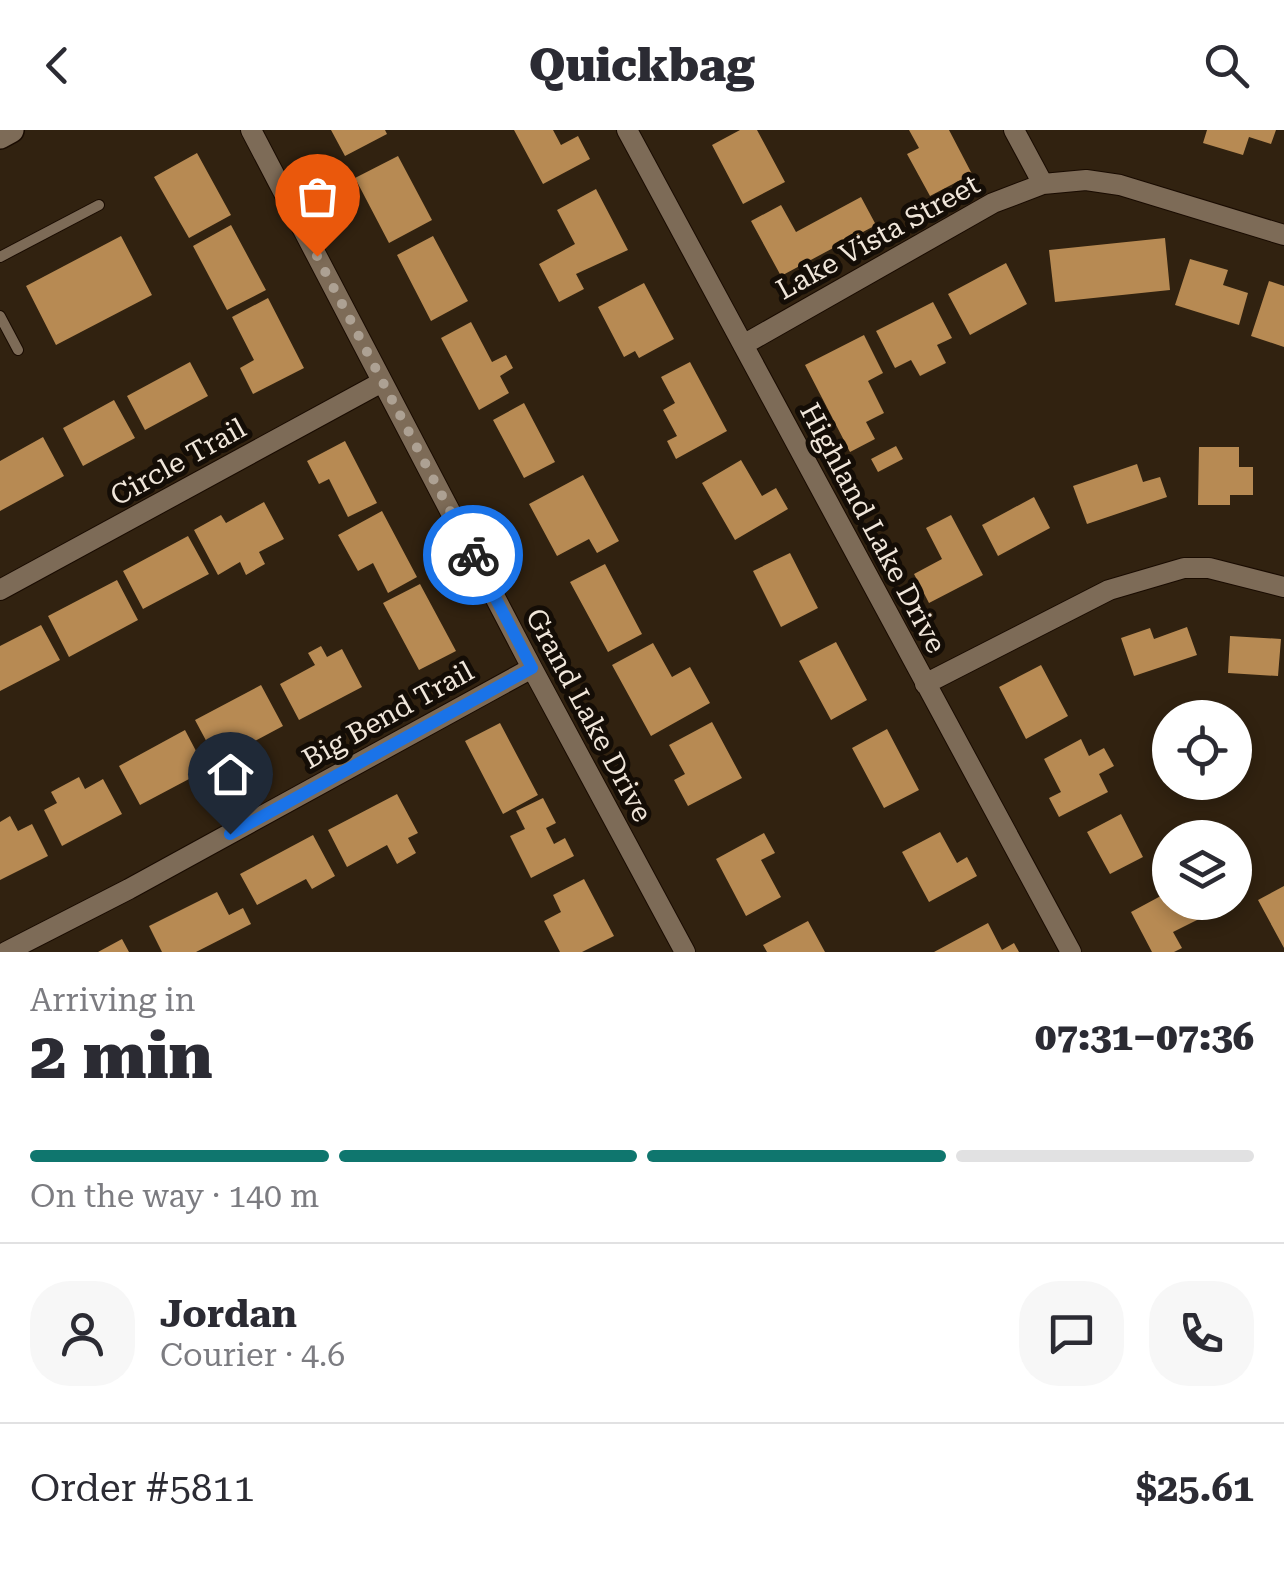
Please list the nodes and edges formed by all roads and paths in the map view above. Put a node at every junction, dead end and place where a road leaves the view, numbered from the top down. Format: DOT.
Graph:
graph roads {
  1 [pos="11,130"];
  2 [pos="251,130"];
  3 [pos="627,130"];
  4 [pos="1014,130"];
  5 [pos="0,136"];
  6 [pos="1043,184"];
  7 [pos="99,205"];
  8 [pos="1284,235"];
  9 [pos="0,256"];
  10 [pos="0,316"];
  11 [pos="743,345"];
  12 [pos="18,350"];
  13 [pos="382,382"];
  14 [pos="1284,587"];
  15 [pos="0,590"];
  16 [pos="532,668"];
  17 [pos="925,684"];
  18 [pos="6,952"];
  19 [pos="685,952"];
  20 [pos="1071,952"];
  1 -- 5 [label="main road"];
  2 -- 13 [label="street, Grand Lake Drive"];
  3 -- 11 [label="street, Highland Lake Drive"];
  4 -- 6 [label="street"];
  6 -- 8 [label="street, Lake Vista Street"];
  6 -- 11 [label="street, Lake Vista Street"];
  7 -- 9 [label="lane"];
  10 -- 12 [label="lane"];
  11 -- 17 [label="street, Highland Lake Drive"];
  13 -- 15 [label="street, Circle Trail"];
  13 -- 16 [label="street, Grand Lake Drive"];
  14 -- 17 [label="street"];
  16 -- 18 [label="street, Big Bend Trail"];
  16 -- 19 [label="street, Grand Lake Drive"];
  17 -- 20 [label="street, Highland Lake Drive"];
}
